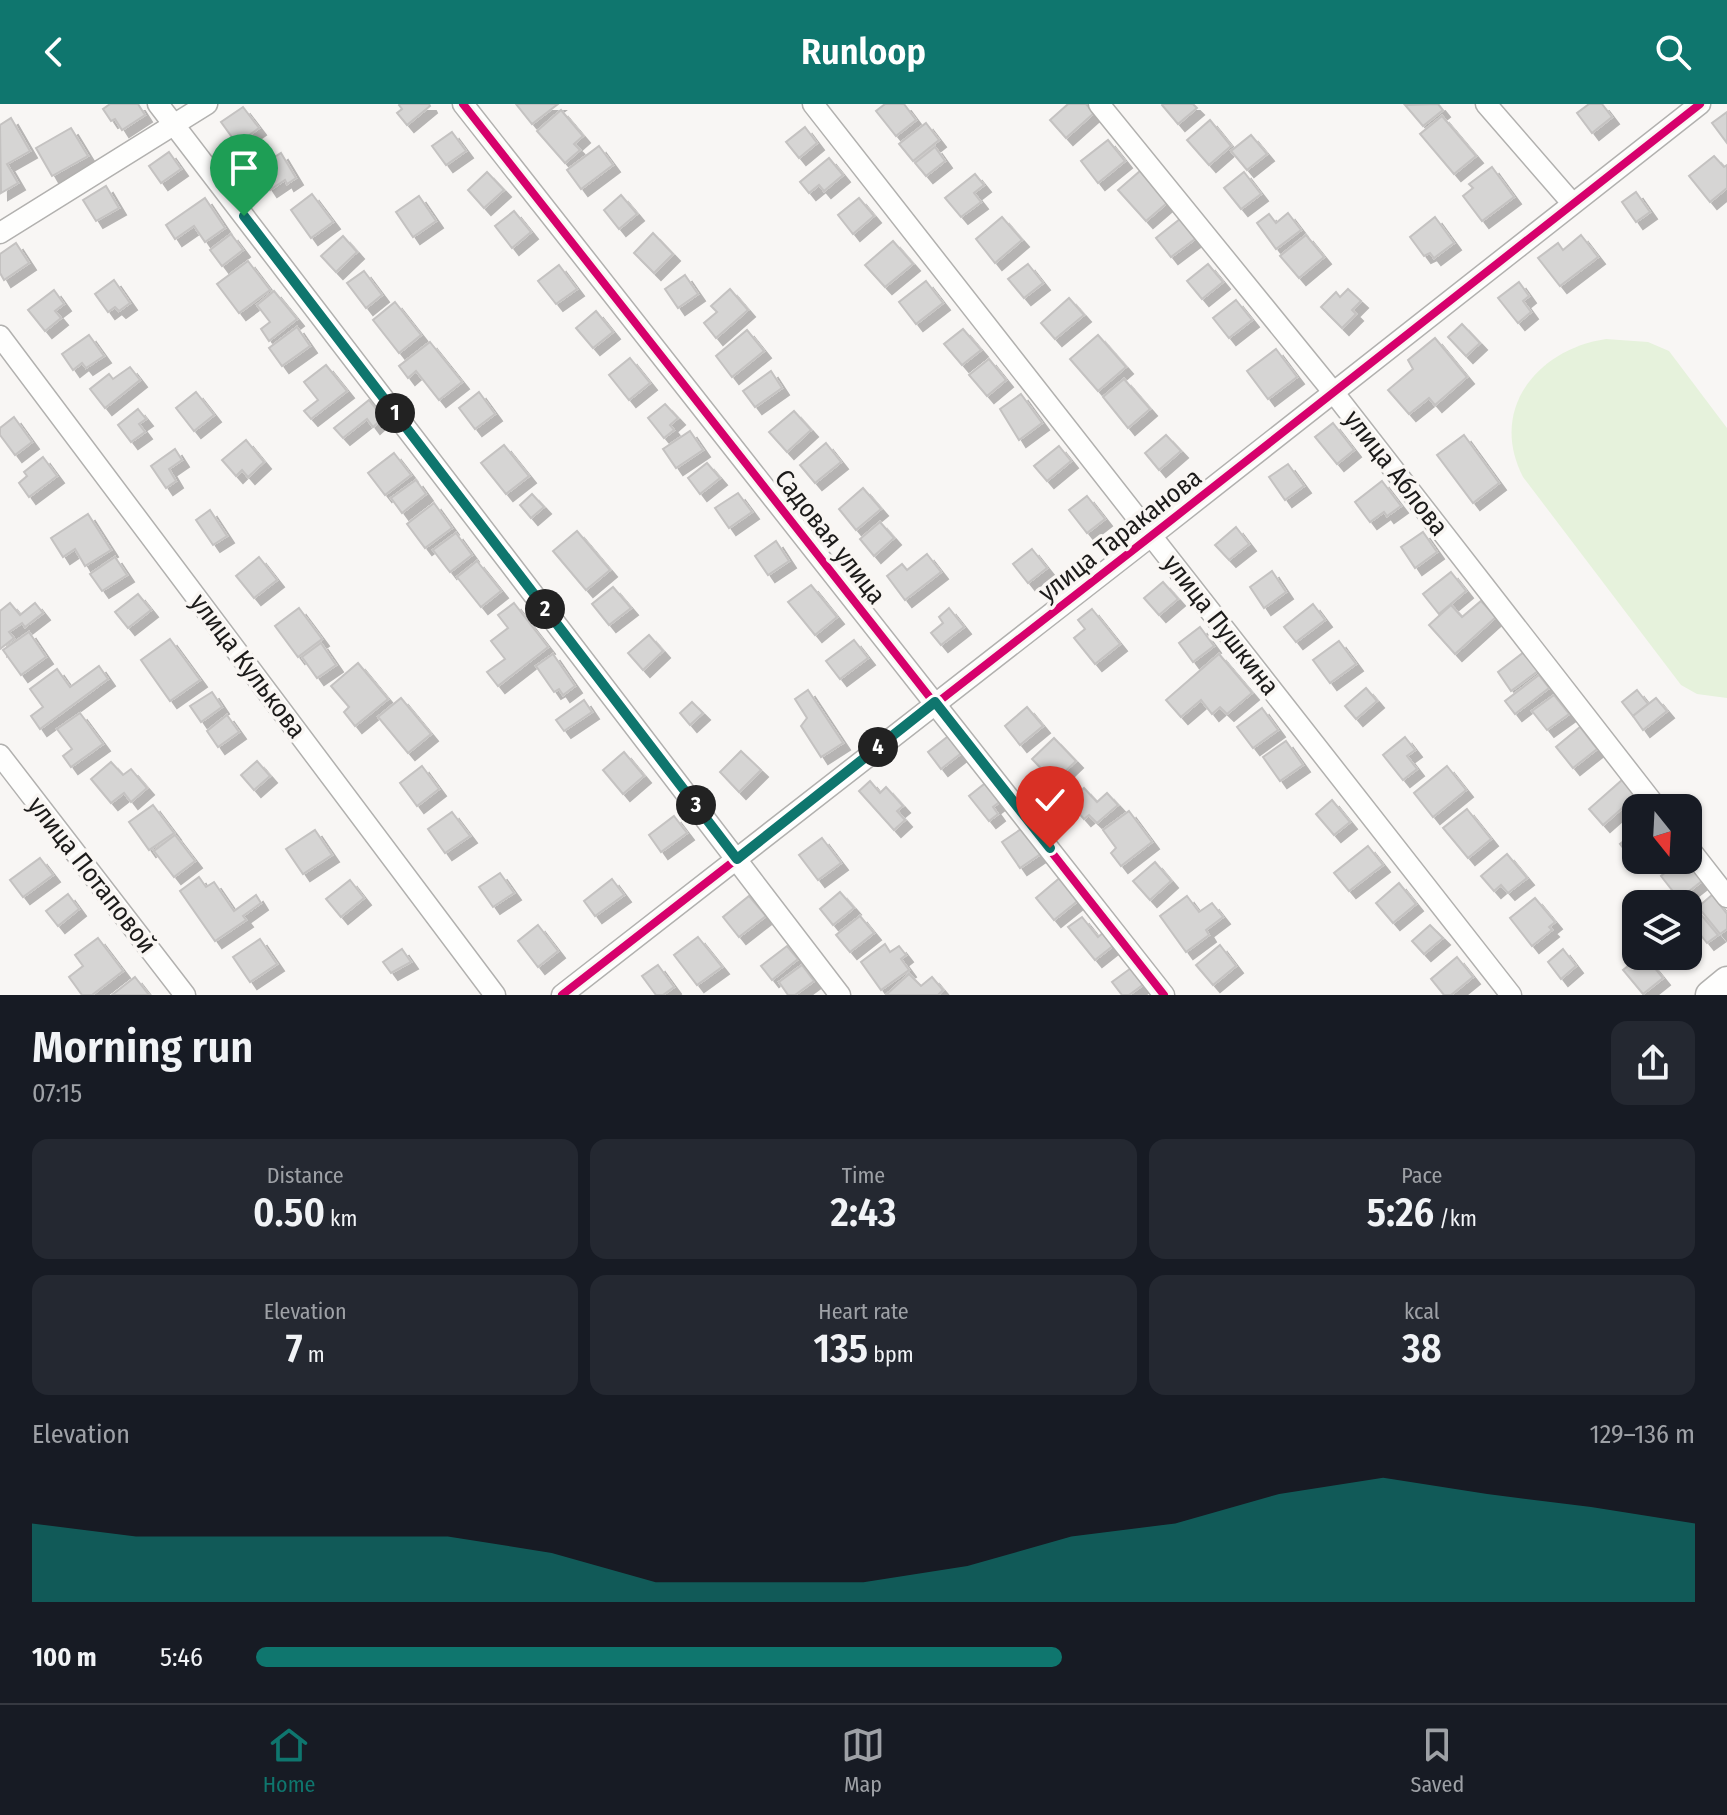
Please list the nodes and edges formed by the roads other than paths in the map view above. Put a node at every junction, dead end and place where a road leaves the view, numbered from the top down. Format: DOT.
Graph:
graph roads {
  1 [pos="158,104"];
  2 [pos="207,104"];
  3 [pos="463,104"];
  4 [pos="813,104"];
  5 [pos="1099,104"];
  6 [pos="1486,104"];
  7 [pos="1700,104"];
  8 [pos="173,124"];
  9 [pos="1572,203"];
  10 [pos="0,233"];
  11 [pos="0,336"];
  12 [pos="1334,393"];
  13 [pos="1151,536"];
  14 [pos="935,702"];
  15 [pos="0,755"];
  16 [pos="1646,794"];
  17 [pos="737,859"];
  18 [pos="1702,865"];
  19 [pos="1727,897"];
  20 [pos="1727,981"];
  21 [pos="185,995"];
  22 [pos="495,995"];
  23 [pos="562,995"];
  24 [pos="840,995"];
  25 [pos="1164,995"];
  26 [pos="1511,995"];
  27 [pos="1710,995"];
  1 -- 8 [label="street"];
  2 -- 8 [label="street"];
  3 -- 14 [label="street, Садовая улица"];
  4 -- 13 [label="street, улица Пушкина"];
  5 -- 12 [label="street, улица Аблова"];
  6 -- 9 [label="street"];
  7 -- 9 [label="street, улица Тараканова"];
  8 -- 10 [label="street"];
  8 -- 17 [label="street"];
  9 -- 12 [label="street, улица Тараканова"];
  11 -- 22 [label="street, улица Кулькова"];
  12 -- 13 [label="street, улица Тараканова"];
  12 -- 16 [label="street, улица Аблова"];
  13 -- 14 [label="street, улица Тараканова"];
  13 -- 26 [label="street, улица Пушкина"];
  14 -- 17 [label="street, улица Тараканова"];
  14 -- 25 [label="street, Садовая улица"];
  15 -- 21 [label="street, улица Потаповой"];
  17 -- 23 [label="street, улица Тараканова"];
  17 -- 24 [label="street"];
  18 -- 19 [label="street"];
  20 -- 27 [label="main road"];
}
